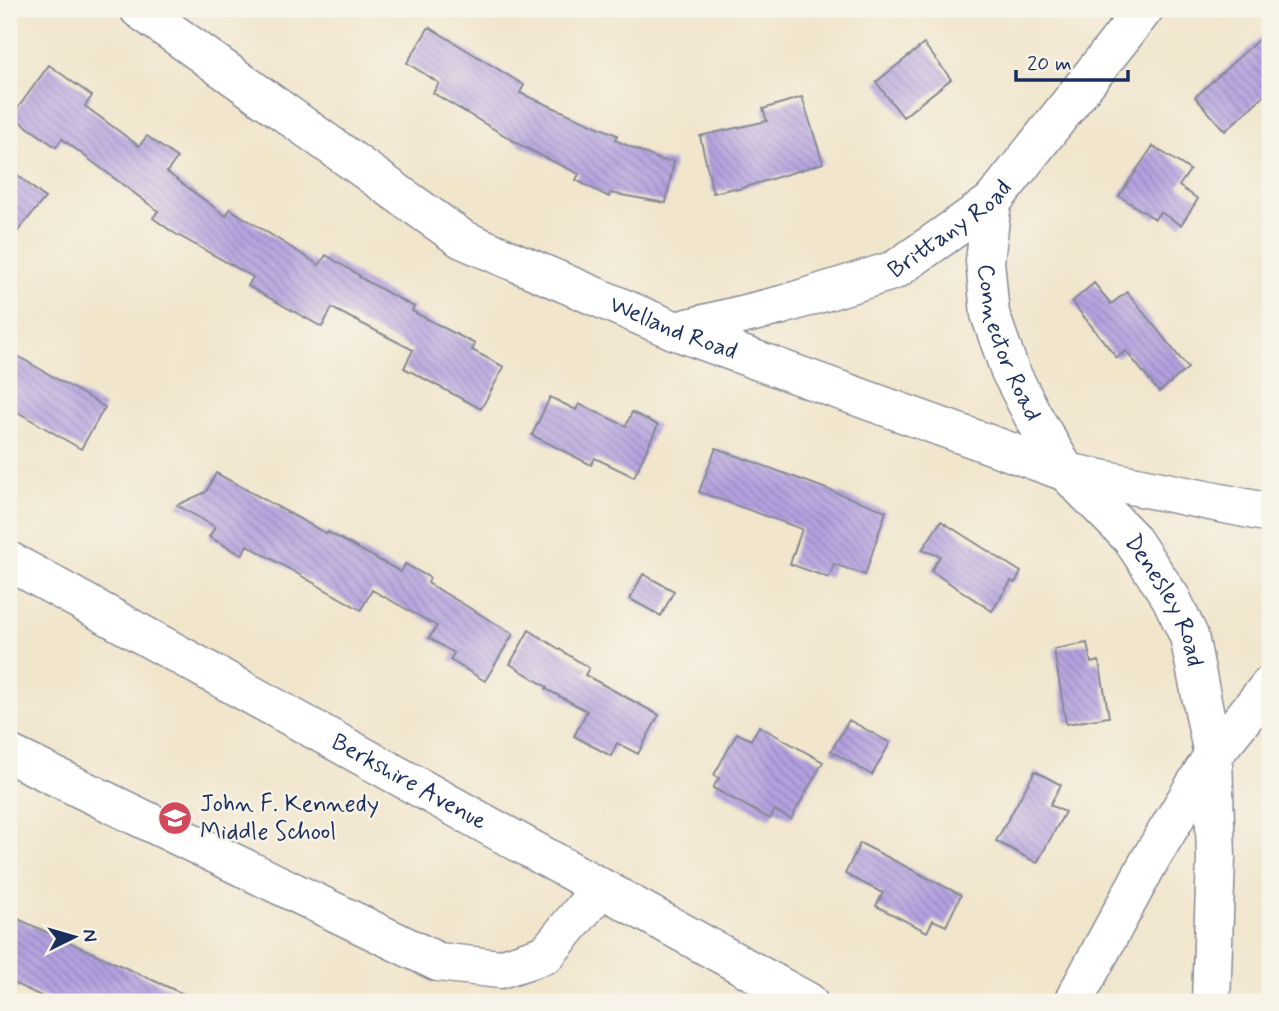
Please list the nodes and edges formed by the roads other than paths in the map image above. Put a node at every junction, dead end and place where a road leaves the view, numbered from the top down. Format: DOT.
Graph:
graph roads {
  1 [pos="139,9"];
  2 [pos="1144,9"];
  3 [pos="992,202"];
  4 [pos="676,331"];
  5 [pos="1066,472"];
  6 [pos="1270,513"];
  7 [pos="9,561"];
  8 [pos="1270,685"];
  9 [pos="9,754"];
  10 [pos="1213,755"];
  11 [pos="601,888"];
  12 [pos="808,1002"];
  13 [pos="1073,1002"];
  14 [pos="1211,1002"];
  1 -- 4 [label="street, Welland Road"];
  2 -- 3 [label="street, Brittany Road"];
  3 -- 4 [label="street, Brittany Road"];
  3 -- 5 [label="street, Connector Road"];
  4 -- 5 [label="street, Welland Road"];
  5 -- 6 [label="street, Welland Road"];
  5 -- 10 [label="street, Denesley Road"];
  7 -- 11 [label="street, Berkshire Avenue"];
  8 -- 10 [label="street"];
  9 -- 11 [label="street"];
  10 -- 13 [label="street"];
  10 -- 14 [label="street, Denesley Road"];
  11 -- 12 [label="street, Berkshire Avenue"];
}
